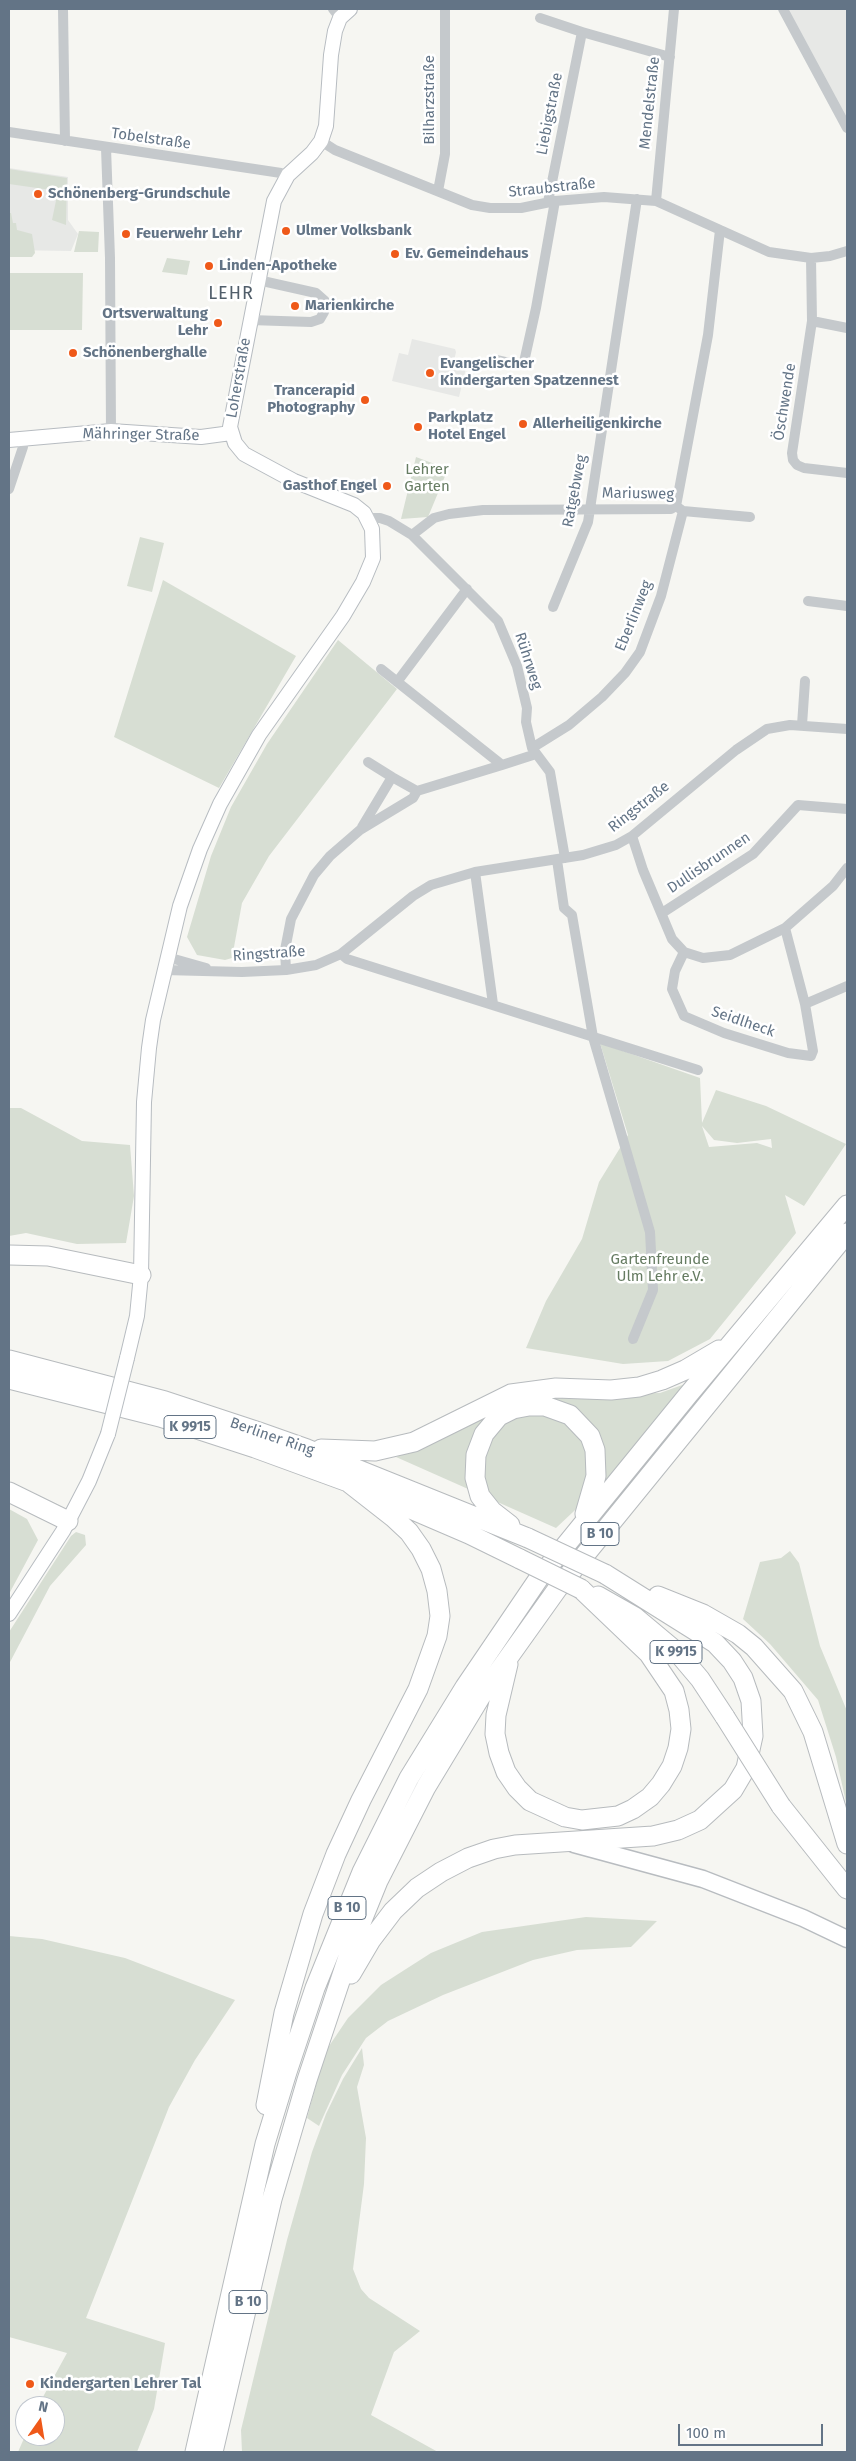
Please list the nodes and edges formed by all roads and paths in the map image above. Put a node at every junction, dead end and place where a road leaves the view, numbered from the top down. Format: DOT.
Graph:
graph roads {
  1 [pos="63,9"];
  2 [pos="446,9"];
  3 [pos="674,9"];
  4 [pos="783,9"];
  5 [pos="341,12"];
  6 [pos="540,18"];
  7 [pos="582,32"];
  8 [pos="670,57"];
  9 [pos="847,128"];
  10 [pos="9,132"];
  11 [pos="321,140"];
  12 [pos="64,141"];
  13 [pos="106,148"];
  14 [pos="288,176"];
  15 [pos="438,191"];
  16 [pos="637,199"];
  17 [pos="551,201"];
  18 [pos="656,201"];
  19 [pos="720,230"];
  20 [pos="847,251"];
  21 [pos="811,258"];
  22 [pos="258,280"];
  23 [pos="250,320"];
  24 [pos="812,321"];
  25 [pos="847,328"];
  26 [pos="493,359"];
  27 [pos="111,431"];
  28 [pos="232,433"];
  29 [pos="15,439"];
  30 [pos="847,473"];
  31 [pos="9,489"];
  32 [pos="589,508"];
  33 [pos="679,508"];
  34 [pos="750,517"];
  35 [pos="368,518"];
  36 [pos="412,535"];
  37 [pos="467,589"];
  38 [pos="808,601"];
  39 [pos="847,606"];
  40 [pos="554,607"];
  41 [pos="380,669"];
  42 [pos="805,681"];
  43 [pos="398,682"];
  44 [pos="802,725"];
  45 [pos="847,729"];
  46 [pos="534,751"];
  47 [pos="368,762"];
  48 [pos="502,765"];
  49 [pos="392,777"];
  50 [pos="417,791"];
  51 [pos="847,808"];
  52 [pos="360,830"];
  53 [pos="632,836"];
  54 [pos="561,859"];
  55 [pos="847,868"];
  56 [pos="475,872"];
  57 [pos="662,913"];
  58 [pos="785,928"];
  59 [pos="684,952"];
  60 [pos="341,954"];
  61 [pos="166,964"];
  62 [pos="286,970"];
  63 [pos="847,986"];
  64 [pos="494,1004"];
  65 [pos="805,1004"];
  66 [pos="594,1037"];
  67 [pos="698,1070"];
  68 [pos="847,1205"];
  69 [pos="847,1233"];
  70 [pos="14,1257"];
  71 [pos="142,1275"];
  72 [pos="633,1339"];
  73 [pos="733,1341"];
  74 [pos="9,1351"];
  75 [pos="21,1370"];
  76 [pos="9,1379"];
  77 [pos="9,1384"];
  78 [pos="307,1449"];
  79 [pos="348,1482"];
  80 [pos="9,1492"];
  81 [pos="68,1521"];
  82 [pos="580,1527"];
  83 [pos="528,1538"];
  84 [pos="605,1574"];
  85 [pos="610,1608"];
  86 [pos="9,1614"];
  87 [pos="511,1651"];
  88 [pos="564,1841"];
  89 [pos="847,1844"];
  90 [pos="847,1889"];
  91 [pos="847,1938"];
  92 [pos="331,2007"];
  93 [pos="266,2144"];
  94 [pos="195,2452"];
  95 [pos="213,2452"];
  1 -- 12 [label="street"];
  2 -- 15 [label="street, Bilharzstraße"];
  3 -- 8 [label="street, Mendelstraße"];
  4 -- 9 [label="street"];
  5 -- 11 [label="street, Loherstraße"];
  6 -- 7 [label="street"];
  7 -- 8 [label="street"];
  7 -- 17 [label="street, Liebigstraße"];
  8 -- 18 [label="street, Mendelstraße"];
  10 -- 12 [label="street, Tobelstraße"];
  11 -- 14 [label="street, Loherstraße"];
  11 -- 15 [label="street, Straubstraße"];
  12 -- 13 [label="street, Tobelstraße"];
  13 -- 14 [label="street, Tobelstraße"];
  13 -- 27 [label="street"];
  14 -- 22 [label="street, Loherstraße"];
  15 -- 17 [label="street, Straubstraße"];
  16 -- 17 [label="street, Straubstraße"];
  16 -- 18 [label="street, Straubstraße"];
  16 -- 32 [label="street, Ratgebweg"];
  17 -- 26 [label="street, Liebigstraße"];
  18 -- 19 [label="street, Straubstraße"];
  19 -- 21 [label="street, Straubstraße"];
  19 -- 33 [label="street, Eberlinweg"];
  20 -- 21 [label="street, Straubstraße"];
  21 -- 24 [label="street, Öschwende"];
  22 -- 23 [label="street, Loherstraße"];
  22 -- 23 [label="street"];
  23 -- 28 [label="street, Loherstraße"];
  24 -- 25 [label="street"];
  24 -- 30 [label="street, Öschwende"];
  27 -- 28 [label="street, Mähringer Straße"];
  27 -- 29 [label="street, Mähringer Straße"];
  28 -- 35 [label="street, Loherstraße"];
  29 -- 31 [label="street, Mähringer Straße"];
  32 -- 33 [label="street, Mariusweg"];
  32 -- 36 [label="street, Mariusweg"];
  32 -- 40 [label="street, Ratgebweg"];
  33 -- 34 [label="street, Mariusweg"];
  33 -- 46 [label="street, Eberlinweg"];
  35 -- 36 [label="street, Rührweg"];
  35 -- 61 [label="street"];
  36 -- 37 [label="street, Rührweg"];
  37 -- 43 [label="street"];
  37 -- 46 [label="street, Rührweg"];
  38 -- 39 [label="street"];
  41 -- 43 [label="street"];
  42 -- 44 [label="street"];
  43 -- 48 [label="street"];
  44 -- 45 [label="street, Ringstraße"];
  44 -- 53 [label="street, Ringstraße"];
  46 -- 48 [label="street"];
  46 -- 54 [label="street, Rührweg"];
  47 -- 49 [label="street"];
  48 -- 50 [label="street"];
  49 -- 50 [label="street"];
  49 -- 52 [label="street"];
  50 -- 52 [label="street"];
  51 -- 57 [label="street, Dullisbrunnen"];
  52 -- 62 [label="street"];
  53 -- 54 [label="street, Ringstraße"];
  53 -- 57 [label="street, Dullisbrunnen"];
  54 -- 56 [label="street, Ringstraße"];
  54 -- 66 [label="street, Rührweg"];
  55 -- 58 [label="street"];
  56 -- 60 [label="street, Ringstraße"];
  56 -- 64 [label="street"];
  57 -- 59 [label="street, Dullisbrunnen"];
  58 -- 59 [label="street"];
  58 -- 65 [label="street, Seidlheck"];
  59 -- 65 [label="street, Seidlheck"];
  60 -- 62 [label="street, Ringstraße"];
  60 -- 64 [label="street"];
  61 -- 62 [label="street, Ringstraße"];
  61 -- 71 [label="street"];
  63 -- 65 [label="street"];
  64 -- 66 [label="street"];
  66 -- 67 [label="street"];
  66 -- 72 [label="street, Rührweg"];
  68 -- 73 [label="highway, B 10"];
  69 -- 87 [label="highway, B 10"];
  70 -- 71 [label="highway"];
  71 -- 81 [label="street, bridge"];
  73 -- 78 [label="highway"];
  73 -- 82 [label="highway, B 10"];
  74 -- 75 [label="highway"];
  75 -- 76 [label="highway, Berliner Ring / K 9915"];
  75 -- 77 [label="highway"];
  75 -- 78 [label="highway, Berliner Ring / K 9915"];
  75 -- 79 [label="highway, Berliner Ring / K 9915"];
  78 -- 83 [label="highway, Berliner Ring / K 9915"];
  79 -- 85 [label="highway, Berliner Ring / K 9915, bridge"];
  79 -- 93 [label="highway"];
  80 -- 81 [label="highway"];
  81 -- 86 [label="street"];
  82 -- 83 [label="highway"];
  82 -- 93 [label="highway, B 10"];
  83 -- 84 [label="highway, K 9915, bridge"];
  84 -- 88 [label="highway"];
  84 -- 89 [label="highway, K 9915"];
  85 -- 87 [label="highway"];
  85 -- 90 [label="highway, K 9915, bridge"];
  87 -- 92 [label="highway, B 10"];
  88 -- 91 [label="main road"];
  88 -- 92 [label="highway"];
  92 -- 95 [label="highway, B 10"];
  93 -- 94 [label="highway, B 10"];
}
